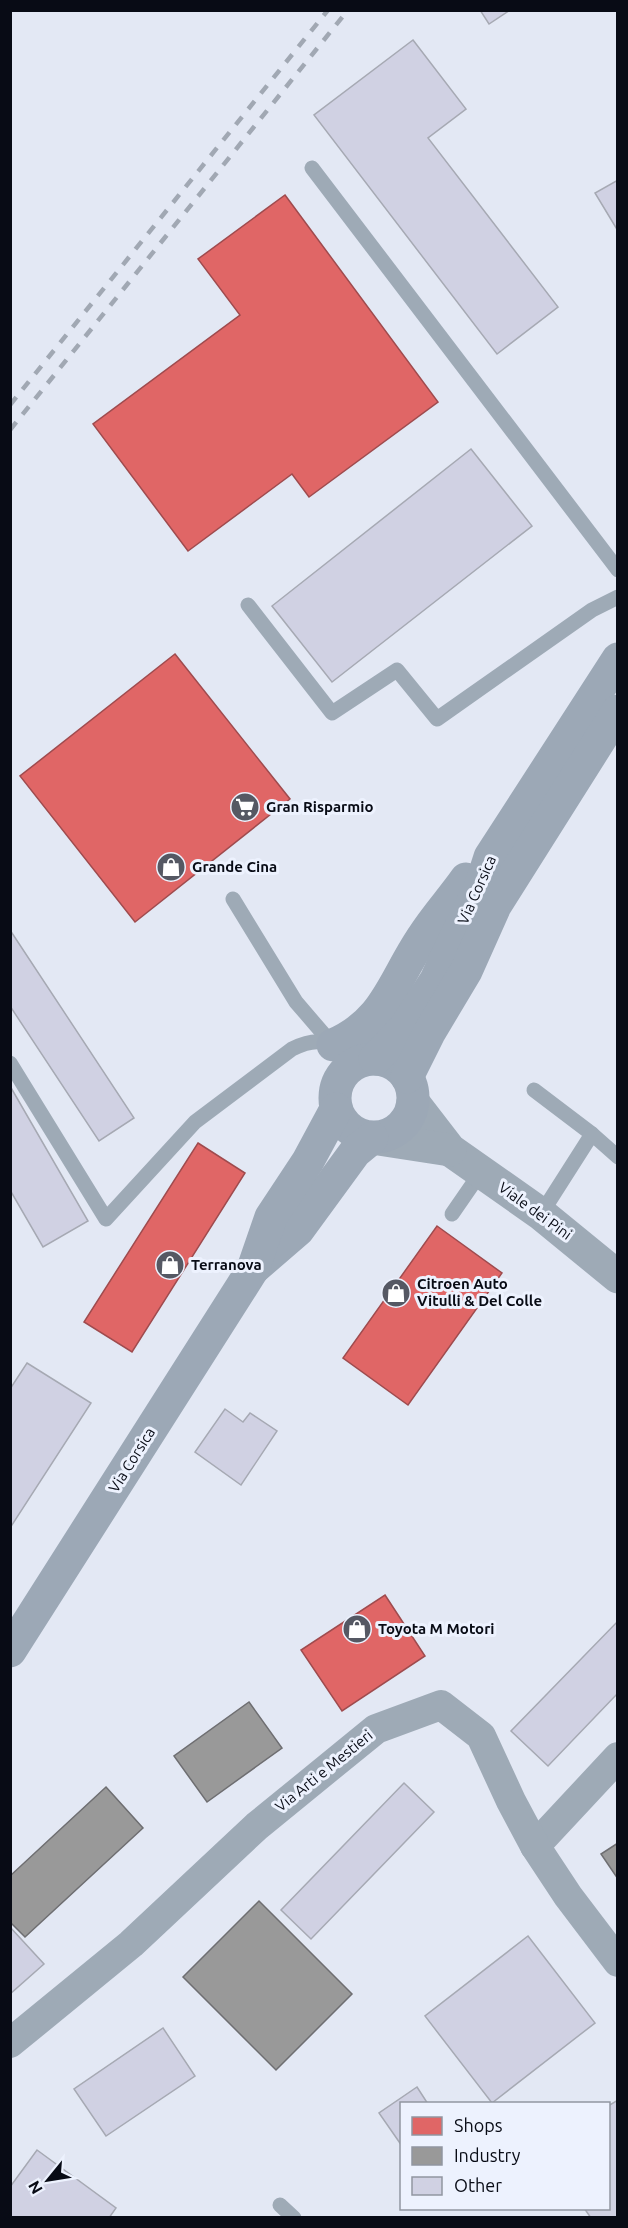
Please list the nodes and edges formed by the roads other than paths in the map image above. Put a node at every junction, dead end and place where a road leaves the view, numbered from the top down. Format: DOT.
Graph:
graph roads {
  1 [pos="312,168"];
  2 [pos="618,570"];
  3 [pos="618,597"];
  4 [pos="248,604"];
  5 [pos="618,658"];
  6 [pos="618,711"];
  7 [pos="490,857"];
  8 [pos="233,900"];
  9 [pos="353,1056"];
  10 [pos="10,1063"];
  11 [pos="410,1090"];
  12 [pos="534,1090"];
  13 [pos="336,1109"];
  14 [pos="592,1134"];
  15 [pos="372,1138"];
  16 [pos="450,1150"];
  17 [pos="618,1157"];
  18 [pos="481,1172"];
  19 [pos="452,1214"];
  20 [pos="541,1214"];
  21 [pos="253,1269"];
  22 [pos="618,1277"];
  23 [pos="10,1651"];
  24 [pos="618,1757"];
  25 [pos="535,1846"];
  26 [pos="618,1962"];
  27 [pos="10,2043"];
  28 [pos="280,2205"];
  29 [pos="294,2217"];
  1 -- 2 [label="lane"];
  3 -- 4 [label="lane"];
  5 -- 7 [label="main road, Via Corsica"];
  6 -- 11 [label="main road, Via Corsica"];
  7 -- 9 [label="main road"];
  7 -- 9 [label="main road, Via Corsica"];
  8 -- 9 [label="lane"];
  9 -- 10 [label="lane"];
  9 -- 11 [label="main road"];
  9 -- 13 [label="main road, Via Corsica"];
  11 -- 15 [label="main road, Via Corsica"];
  11 -- 16 [label="street, Viale dei Pini"];
  12 -- 14 [label="lane"];
  13 -- 15 [label="main road"];
  13 -- 21 [label="main road, Via Corsica"];
  14 -- 17 [label="lane"];
  14 -- 20 [label="lane"];
  15 -- 16 [label="street, Viale dei Pini"];
  15 -- 21 [label="main road, Via Corsica"];
  16 -- 18 [label="street, Viale dei Pini"];
  18 -- 19 [label="lane"];
  18 -- 20 [label="street, Viale dei Pini"];
  20 -- 22 [label="street, Viale dei Pini"];
  21 -- 23 [label="main road, Via Corsica"];
  24 -- 25 [label="street"];
  25 -- 26 [label="street, Via Arti e Mestieri"];
  25 -- 27 [label="street, Via Arti e Mestieri"];
  28 -- 29 [label="lane"];
}
